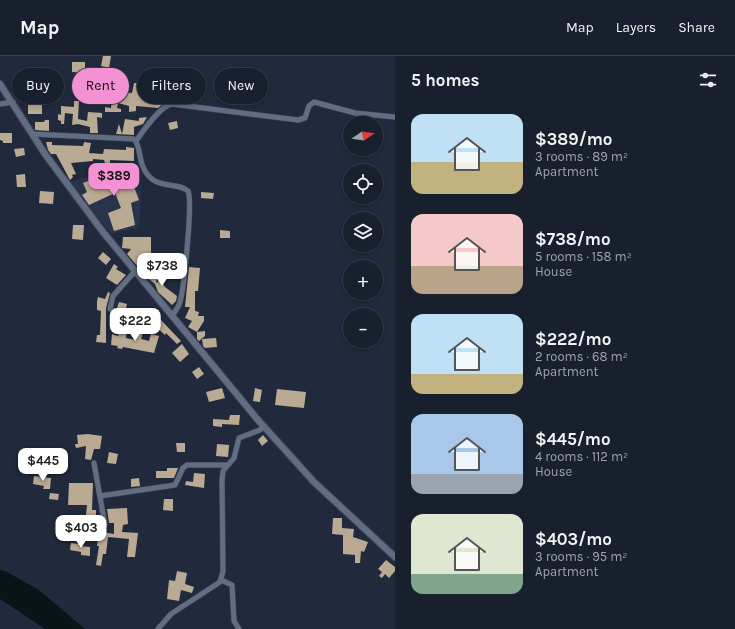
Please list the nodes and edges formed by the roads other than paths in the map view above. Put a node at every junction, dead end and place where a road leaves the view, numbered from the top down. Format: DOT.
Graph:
graph roads {
  1 [pos="0,84"];
  2 [pos="12,101"];
  3 [pos="12,102"];
  4 [pos="0,104"];
  5 [pos="14,104"];
  6 [pos="395,117"];
  7 [pos="33,134"];
  8 [pos="136,141"];
  9 [pos="136,270"];
  10 [pos="172,316"];
  11 [pos="153,328"];
  12 [pos="263,426"];
  13 [pos="94,463"];
  14 [pos="227,465"];
  15 [pos="100,496"];
  16 [pos="105,525"];
  17 [pos="395,557"];
  18 [pos="221,580"];
  19 [pos="158,629"];
  20 [pos="239,629"];
  1 -- 2 [label="street"];
  3 -- 4 [label="street"];
  5 -- 7 [label="street"];
  6 -- 8 [label="street"];
  7 -- 8 [label="street"];
  7 -- 9 [label="street"];
  8 -- 10 [label="street"];
  9 -- 10 [label="street"];
  9 -- 11 [label="street"];
  10 -- 12 [label="street"];
  12 -- 14 [label="street"];
  12 -- 17 [label="street"];
  13 -- 15 [label="street"];
  14 -- 15 [label="street"];
  14 -- 18 [label="street"];
  15 -- 16 [label="street"];
  18 -- 19 [label="street"];
  18 -- 20 [label="street"];
}
